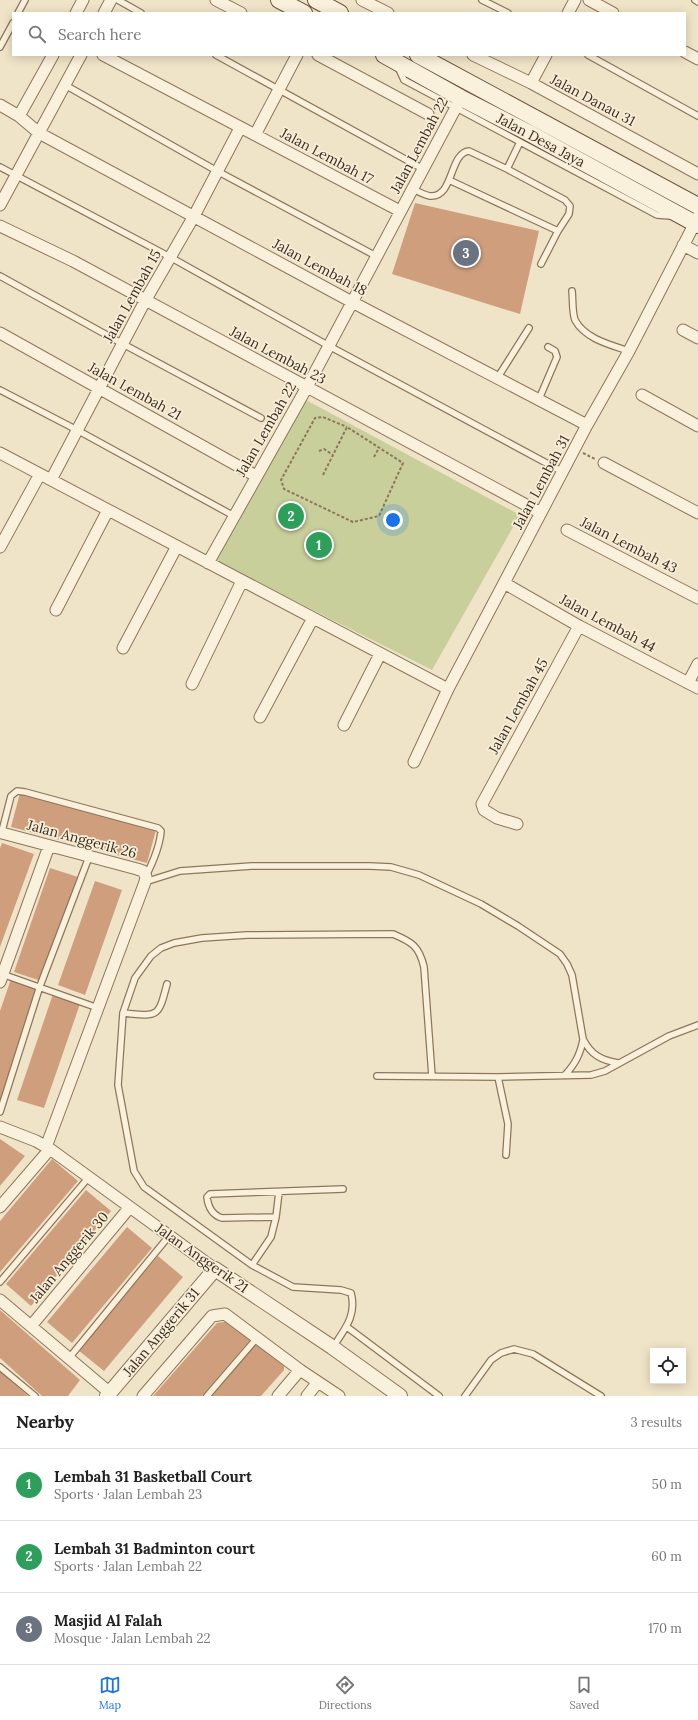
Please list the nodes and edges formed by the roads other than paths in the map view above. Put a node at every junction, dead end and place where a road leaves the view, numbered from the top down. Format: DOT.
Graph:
graph roads {
  1 [pos="25,0"];
  2 [pos="83,0"];
  3 [pos="111,0"];
  4 [pos="118,0"];
  5 [pos="216,0"];
  6 [pos="279,0"];
  7 [pos="316,0"];
  8 [pos="362,0"];
  9 [pos="482,0"];
  10 [pos="574,0"];
  11 [pos="589,0"];
  12 [pos="695,0"];
  13 [pos="698,2"];
  14 [pos="19,12"];
  15 [pos="77,12"];
  16 [pos="105,12"];
  17 [pos="139,12"];
  18 [pos="238,12"];
  19 [pos="302,12"];
  20 [pos="338,12"];
  21 [pos="386,12"];
  22 [pos="506,12"];
  23 [pos="568,12"];
  24 [pos="611,12"];
  25 [pos="12,24"];
  26 [pos="0,47"];
  27 [pos="686,53"];
  28 [pos="51,56"];
  29 [pos="80,56"];
  30 [pos="105,56"];
  31 [pos="218,56"];
  32 [pos="296,56"];
  33 [pos="320,56"];
  34 [pos="420,56"];
  35 [pos="475,56"];
  36 [pos="545,56"];
  37 [pos="590,56"];
  38 [pos="390,58"];
  39 [pos="698,59"];
  40 [pos="531,83"];
  41 [pos="65,85"];
  42 [pos="279,90"];
  43 [pos="458,104"];
  44 [pos="0,105"];
  45 [pos="428,114"];
  46 [pos="19,116"];
  47 [pos="698,116"];
  48 [pos="240,128"];
  49 [pos="39,133"];
  50 [pos="256,135"];
  51 [pos="520,142"];
  52 [pos="0,167"];
  53 [pos="423,169"];
  54 [pos="507,169"];
  55 [pos="217,171"];
  56 [pos="698,174"];
  57 [pos="16,175"];
  58 [pos="449,180"];
  59 [pos="412,189"];
  60 [pos="0,205"];
  61 [pos="698,206"];
  62 [pos="400,211"];
  63 [pos="194,216"];
  64 [pos="694,221"];
  65 [pos="0,226"];
  66 [pos="558,231"];
  67 [pos="683,245"];
  68 [pos="698,253"];
  69 [pos="376,256"];
  70 [pos="170,257"];
  71 [pos="541,264"];
  72 [pos="0,276"];
  73 [pos="572,291"];
  74 [pos="145,301"];
  75 [pos="352,302"];
  76 [pos="529,328"];
  77 [pos="683,330"];
  78 [pos="0,333"];
  79 [pos="698,338"];
  80 [pos="122,344"];
  81 [pos="329,346"];
  82 [pos="548,347"];
  83 [pos="629,351"];
  84 [pos="498,377"];
  85 [pos="307,387"];
  86 [pos="99,388"];
  87 [pos="0,390"];
  88 [pos="642,396"];
  89 [pos="539,399"];
  90 [pos="261,418"];
  91 [pos="587,425"];
  92 [pos="698,426"];
  93 [pos="77,430"];
  94 [pos="0,453"];
  95 [pos="604,464"];
  96 [pos="563,472"];
  97 [pos="40,474"];
  98 [pos="256,476"];
  99 [pos="51,480"];
  100 [pos="108,510"];
  101 [pos="698,513"];
  102 [pos="541,514"];
  103 [pos="234,516"];
  104 [pos="567,530"];
  105 [pos="176,546"];
  106 [pos="0,547"];
  107 [pos="208,563"];
  108 [pos="242,581"];
  109 [pos="504,583"];
  110 [pos="698,598"];
  111 [pos="56,610"];
  112 [pos="313,618"];
  113 [pos="579,626"];
  114 [pos="123,648"];
  115 [pos="380,654"];
  116 [pos="698,664"];
  117 [pos="192,684"];
  118 [pos="693,685"];
  119 [pos="448,689"];
  120 [pos="260,717"];
  121 [pos="344,726"];
  122 [pos="414,762"];
  123 [pos="517,824"];
  124 [pos="1,835"];
  125 [pos="49,846"];
  126 [pos="89,856"];
  127 [pos="145,880"];
  128 [pos="1,976"];
  129 [pos="167,984"];
  130 [pos="40,986"];
  131 [pos="98,1008"];
  132 [pos="124,1013"];
  133 [pos="698,1025"];
  134 [pos="583,1039"];
  135 [pos="618,1063"];
  136 [pos="565,1075"];
  137 [pos="377,1076"];
  138 [pos="432,1076"];
  139 [pos="498,1077"];
  140 [pos="0,1112"];
  141 [pos="0,1127"];
  142 [pos="48,1148"];
  143 [pos="506,1155"];
  144 [pos="89,1177"];
  145 [pos="342,1189"];
  146 [pos="279,1192"];
  147 [pos="0,1207"];
  148 [pos="130,1207"];
  149 [pos="276,1217"];
  150 [pos="169,1236"];
  151 [pos="252,1265"];
  152 [pos="215,1269"];
  153 [pos="0,1282"];
  154 [pos="0,1300"];
  155 [pos="31,1326"];
  156 [pos="347,1327"];
  157 [pos="257,1338"];
  158 [pos="332,1347"];
  159 [pos="69,1358"];
  160 [pos="0,1367"];
  161 [pos="300,1370"];
  162 [pos="318,1382"];
  163 [pos="108,1394"];
  164 [pos="35,1396"];
  165 [pos="143,1396"];
  166 [pos="207,1396"];
  167 [pos="278,1396"];
  168 [pos="307,1396"];
  169 [pos="339,1396"];
  170 [pos="400,1396"];
  171 [pos="439,1396"];
  172 [pos="465,1396"];
  173 [pos="601,1396"];
  1 -- 14 [label="lane"];
  2 -- 15 [label="street"];
  3 -- 16 [label="street"];
  4 -- 17 [label="lane"];
  5 -- 18 [label="street"];
  6 -- 19 [label="main road"];
  7 -- 20 [label="main road"];
  8 -- 21 [label="street"];
  9 -- 22 [label="lane"];
  10 -- 23 [label="street"];
  11 -- 24 [label="street"];
  12 -- 13 [label="lane"];
  25 -- 26 [label="lane"];
  27 -- 39 [label="street"];
  28 -- 46 [label="street"];
  29 -- 41 [label="street"];
  30 -- 48 [label="street, Jalan Lembah 17"];
  31 -- 42 [label="lane"];
  32 -- 42 [label="street"];
  33 -- 45 [label="street"];
  34 -- 61 [label="main road, Jalan Desa Jaya"];
  35 -- 40 [label="street, Jalan Danau 31"];
  36 -- 40 [label="street"];
  37 -- 47 [label="lane"];
  38 -- 43 [label="main road, Jalan Desa Jaya"];
  40 -- 56 [label="street, Jalan Danau 31"];
  41 -- 49 [label="street"];
  41 -- 55 [label="lane"];
  42 -- 50 [label="street"];
  42 -- 53 [label="lane"];
  43 -- 51 [label="lane"];
  43 -- 53 [label="street, Jalan Lembah 22"];
  43 -- 64 [label="main road, Jalan Desa Jaya"];
  44 -- 46 [label="street, Jalan Lembah 18"];
  46 -- 49 [label="street, Jalan Lembah 18"];
  48 -- 50 [label="street, Jalan Lembah 17"];
  48 -- 55 [label="street, Jalan Lembah 15"];
  49 -- 57 [label="street"];
  49 -- 63 [label="street, Jalan Lembah 18"];
  50 -- 62 [label="street, Jalan Lembah 17"];
  51 -- 54 [label="lane"];
  51 -- 64 [label="lane"];
  52 -- 57 [label="lane"];
  53 -- 59 [label="street, Jalan Lembah 22"];
  54 -- 58 [label="lane"];
  54 -- 66 [label="lane"];
  55 -- 63 [label="street, Jalan Lembah 15"];
  55 -- 69 [label="lane"];
  57 -- 60 [label="street"];
  57 -- 70 [label="lane"];
  58 -- 59 [label="lane"];
  58 -- 66 [label="lane"];
  59 -- 62 [label="street, Jalan Lembah 22"];
  62 -- 69 [label="street, Jalan Lembah 22"];
  63 -- 70 [label="street, Jalan Lembah 15"];
  63 -- 75 [label="street, Jalan Lembah 18"];
  64 -- 67 [label="street, Jalan Lembah 31"];
  65 -- 74 [label="street, Jalan Lembah 23"];
  66 -- 71 [label="lane"];
  67 -- 68 [label="street"];
  67 -- 83 [label="street, Jalan Lembah 31"];
  69 -- 75 [label="street, Jalan Lembah 22"];
  70 -- 74 [label="street, Jalan Lembah 15"];
  70 -- 81 [label="lane"];
  72 -- 80 [label="lane"];
  73 -- 83 [label="lane"];
  74 -- 80 [label="street, Jalan Lembah 15"];
  74 -- 85 [label="street, Jalan Lembah 23"];
  75 -- 81 [label="street, Jalan Lembah 22"];
  75 -- 84 [label="street, Jalan Lembah 18"];
  76 -- 84 [label="lane"];
  77 -- 79 [label="street"];
  78 -- 86 [label="street, Jalan Lembah 21"];
  80 -- 86 [label="street, Jalan Lembah 15"];
  80 -- 90 [label="lane"];
  81 -- 85 [label="street, Jalan Lembah 22"];
  81 -- 96 [label="lane"];
  82 -- 89 [label="lane"];
  83 -- 91 [label="street, Jalan Lembah 31"];
  84 -- 89 [label="street, Jalan Lembah 18"];
  85 -- 98 [label="street, Jalan Lembah 22"];
  85 -- 102 [label="street, Jalan Lembah 23"];
  86 -- 93 [label="street, Jalan Lembah 15"];
  86 -- 98 [label="street, Jalan Lembah 21"];
  87 -- 93 [label="lane"];
  88 -- 92 [label="street"];
  89 -- 91 [label="street, Jalan Lembah 18"];
  91 -- 96 [label="street, Jalan Lembah 31"];
  93 -- 99 [label="street, Jalan Lembah 15"];
  93 -- 103 [label="lane"];
  94 -- 97 [label="street"];
  95 -- 101 [label="street"];
  96 -- 102 [label="street, Jalan Lembah 31"];
  97 -- 99 [label="street"];
  97 -- 106 [label="street"];
  98 -- 103 [label="street, Jalan Lembah 22"];
  99 -- 100 [label="street"];
  100 -- 105 [label="street"];
  100 -- 111 [label="street"];
  102 -- 109 [label="street, Jalan Lembah 31"];
  103 -- 107 [label="street, Jalan Lembah 22"];
  104 -- 110 [label="street, Jalan Lembah 43"];
  105 -- 107 [label="street"];
  105 -- 114 [label="street"];
  107 -- 108 [label="street"];
  108 -- 112 [label="street"];
  108 -- 117 [label="street"];
  109 -- 113 [label="street, Jalan Lembah 44"];
  109 -- 119 [label="street, Jalan Lembah 31"];
  112 -- 115 [label="street"];
  112 -- 120 [label="street"];
  113 -- 118 [label="street, Jalan Lembah 44"];
  113 -- 123 [label="street, Jalan Lembah 45"];
  115 -- 119 [label="street"];
  115 -- 121 [label="street"];
  116 -- 118 [label="street"];
  119 -- 122 [label="street, Jalan Lembah 31"];
  124 -- 125 [label="street, Jalan Anggerik 26"];
  124 -- 127 [label="lane"];
  125 -- 126 [label="street, Jalan Anggerik 26"];
  125 -- 128 [label="street"];
  126 -- 127 [label="street, Jalan Anggerik 26"];
  126 -- 130 [label="lane"];
  127 -- 131 [label="street"];
  127 -- 134 [label="lane"];
  128 -- 130 [label="lane"];
  129 -- 132 [label="lane"];
  130 -- 131 [label="lane"];
  130 -- 140 [label="lane"];
  131 -- 142 [label="street"];
  132 -- 138 [label="lane"];
  132 -- 151 [label="lane"];
  133 -- 135 [label="lane"];
  134 -- 135 [label="lane"];
  134 -- 136 [label="lane"];
  135 -- 136 [label="lane"];
  136 -- 139 [label="lane"];
  137 -- 138 [label="lane"];
  138 -- 139 [label="lane"];
  139 -- 143 [label="lane"];
  141 -- 142 [label="street, Jalan Anggerik 21"];
  142 -- 144 [label="street, Jalan Anggerik 21"];
  142 -- 147 [label="street"];
  144 -- 148 [label="street, Jalan Anggerik 21"];
  144 -- 153 [label="lane"];
  145 -- 146 [label="lane"];
  146 -- 149 [label="lane"];
  146 -- 149 [label="lane"];
  148 -- 150 [label="street, Jalan Anggerik 21"];
  148 -- 155 [label="street, Jalan Anggerik 30"];
  149 -- 151 [label="lane"];
  150 -- 152 [label="street, Jalan Anggerik 21"];
  150 -- 159 [label="lane"];
  151 -- 156 [label="lane"];
  152 -- 158 [label="street, Jalan Anggerik 21"];
  152 -- 163 [label="street, Jalan Anggerik 31"];
  154 -- 155 [label="street"];
  155 -- 159 [label="street"];
  156 -- 158 [label="lane"];
  156 -- 171 [label="lane"];
  157 -- 161 [label="street"];
  157 -- 165 [label="street"];
  157 -- 166 [label="lane"];
  158 -- 170 [label="street, Jalan Anggerik 21"];
  159 -- 163 [label="street"];
  160 -- 164 [label="lane"];
  161 -- 162 [label="street"];
  161 -- 167 [label="street"];
  162 -- 168 [label="street"];
  162 -- 169 [label="street"];
  172 -- 173 [label="lane"];
}
